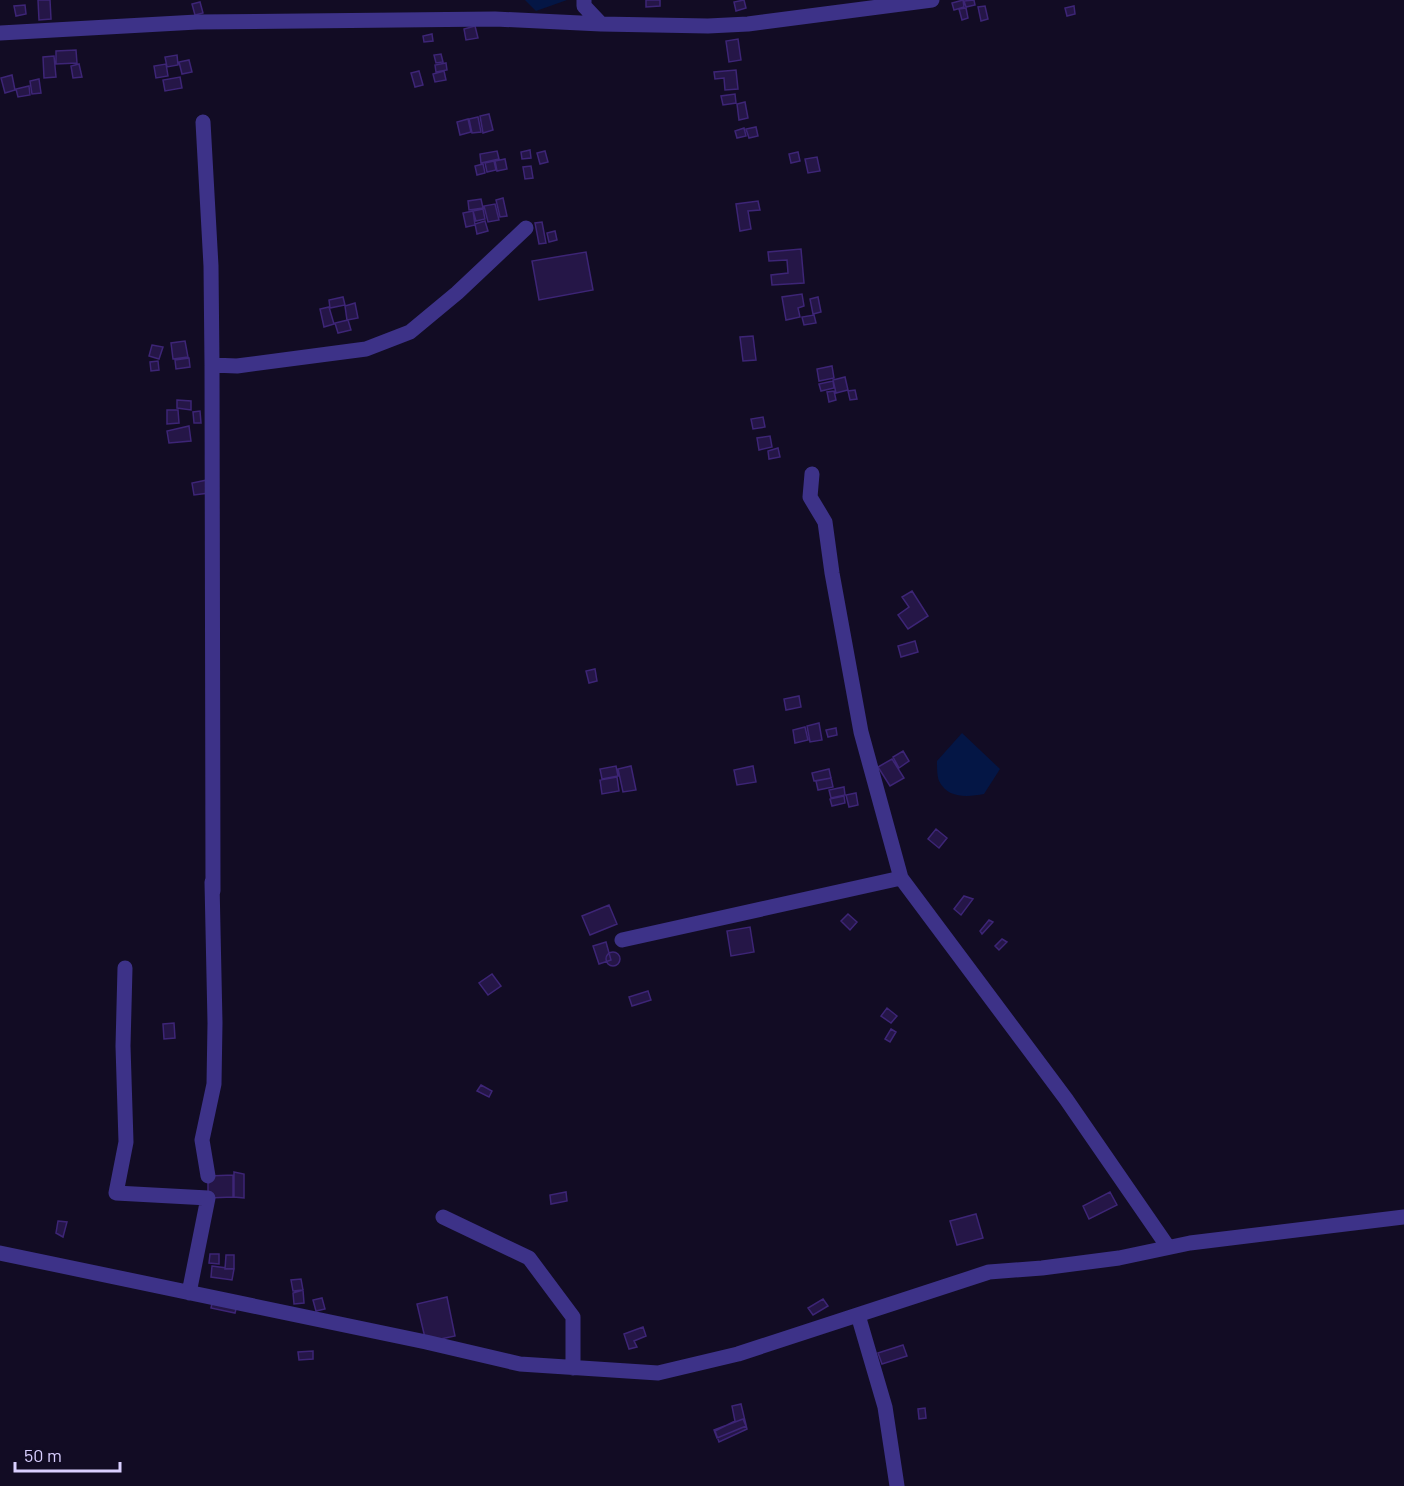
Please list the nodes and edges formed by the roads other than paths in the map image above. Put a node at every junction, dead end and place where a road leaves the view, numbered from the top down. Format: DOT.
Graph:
graph roads {
  1 [pos="584,0"];
  2 [pos="932,0"];
  3 [pos="601,24"];
  4 [pos="0,33"];
  5 [pos="203,122"];
  6 [pos="526,228"];
  7 [pos="212,365"];
  8 [pos="812,474"];
  9 [pos="212,873"];
  10 [pos="901,878"];
  11 [pos="213,891"];
  12 [pos="622,940"];
  13 [pos="125,968"];
  14 [pos="208,1176"];
  15 [pos="443,1217"];
  16 [pos="1404,1217"];
  17 [pos="1168,1247"];
  18 [pos="0,1253"];
  19 [pos="189,1293"];
  20 [pos="858,1315"];
  21 [pos="573,1368"];
  22 [pos="897,1486"];
  1 -- 3 [label="street"];
  2 -- 3 [label="street"];
  3 -- 4 [label="street"];
  5 -- 7 [label="street"];
  6 -- 7 [label="street"];
  7 -- 11 [label="street"];
  8 -- 10 [label="street"];
  9 -- 11 [label="street"];
  10 -- 12 [label="street"];
  10 -- 17 [label="street"];
  11 -- 14 [label="street"];
  13 -- 19 [label="street"];
  15 -- 21 [label="street"];
  16 -- 17 [label="street"];
  17 -- 20 [label="street"];
  18 -- 19 [label="street"];
  19 -- 21 [label="street"];
  20 -- 21 [label="street"];
  20 -- 22 [label="street"];
}
